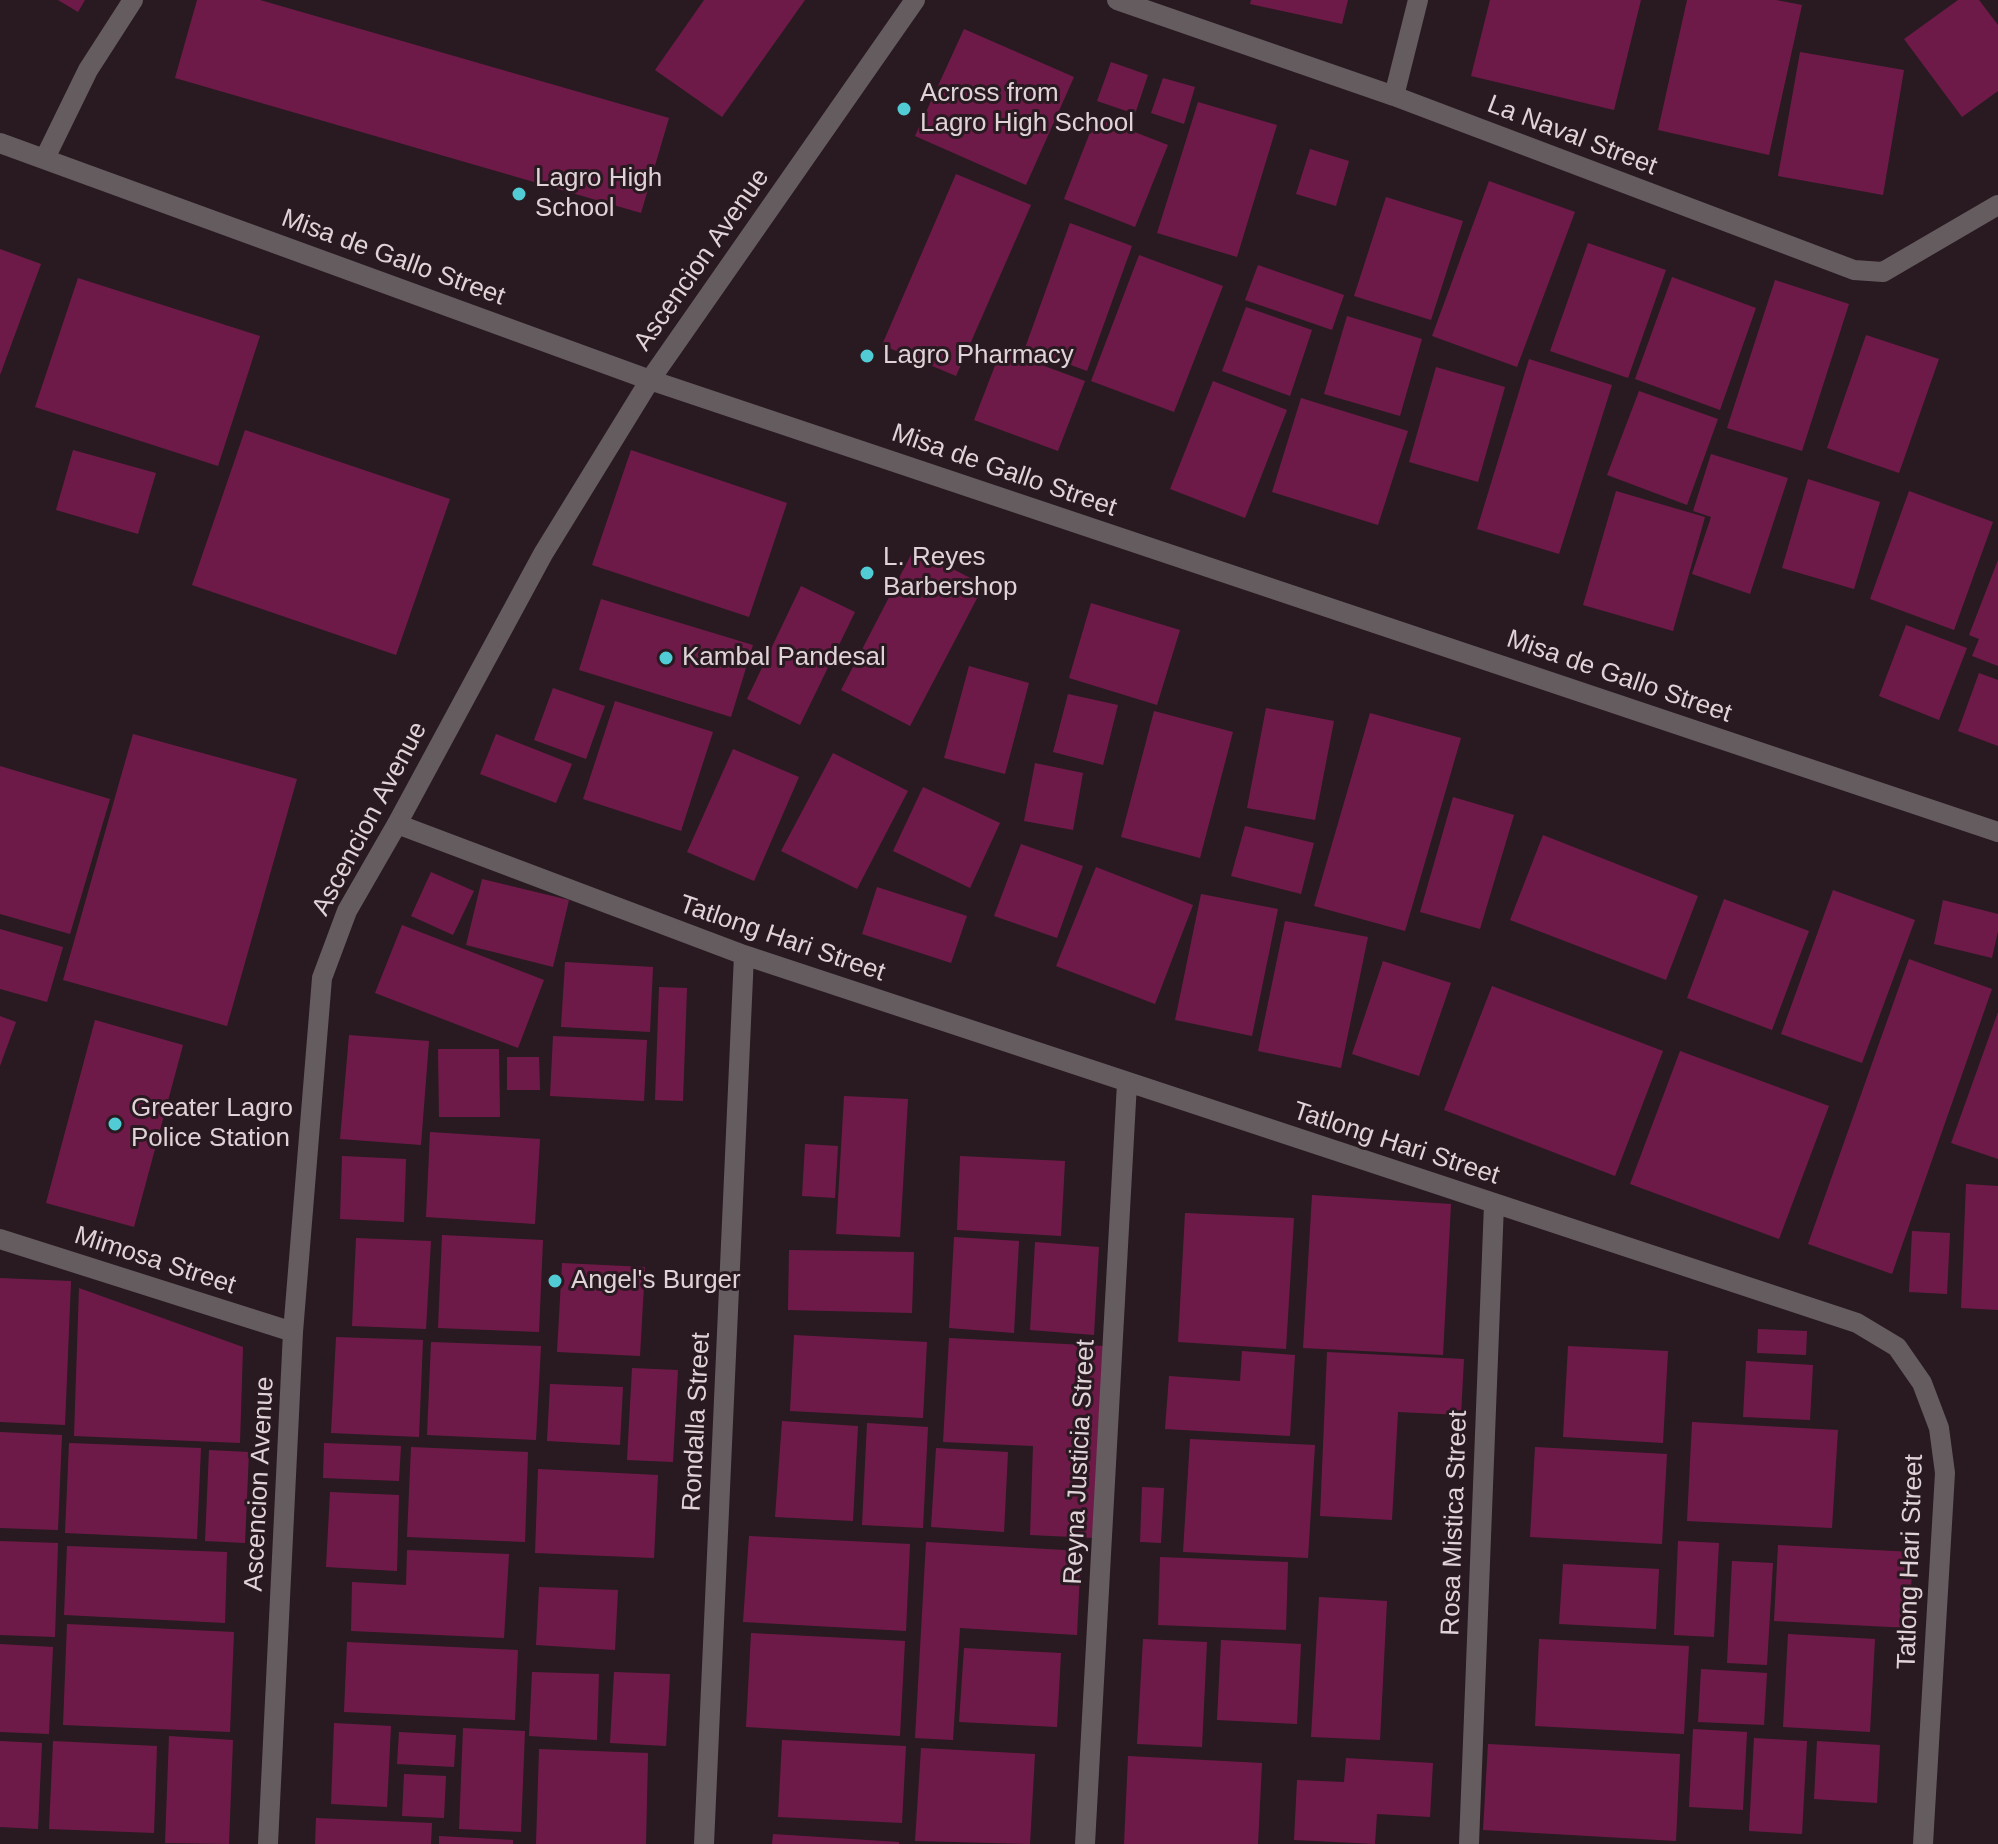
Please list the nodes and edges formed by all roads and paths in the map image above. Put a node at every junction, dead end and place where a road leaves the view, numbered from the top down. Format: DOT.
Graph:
graph roads {
  1 [pos="133,0"];
  2 [pos="915,0"];
  3 [pos="1117,0"];
  4 [pos="1418,0"];
  5 [pos="1394,96"];
  6 [pos="0,143"];
  7 [pos="45,158"];
  8 [pos="1998,205"];
  9 [pos="650,380"];
  10 [pos="397,824"];
  11 [pos="1998,832"];
  12 [pos="744,955"];
  13 [pos="1127,1083"];
  14 [pos="1494,1204"];
  15 [pos="0,1239"];
  16 [pos="293,1332"];
  17 [pos="268,1844"];
  18 [pos="704,1844"];
  19 [pos="1085,1844"];
  20 [pos="1469,1844"];
  21 [pos="1923,1844"];
  1 -- 7 [label="street"];
  2 -- 9 [label="street, Ascencion Avenue"];
  3 -- 5 [label="street, La Naval Street"];
  4 -- 5 [label="street"];
  5 -- 8 [label="street, La Naval Street"];
  6 -- 7 [label="street, Misa de Gallo Street"];
  7 -- 9 [label="street, Misa de Gallo Street"];
  9 -- 10 [label="street, Ascencion Avenue"];
  9 -- 11 [label="street, Misa de Gallo Street"];
  10 -- 12 [label="street, Tatlong Hari Street"];
  10 -- 16 [label="street, Ascencion Avenue"];
  12 -- 13 [label="street, Tatlong Hari Street"];
  12 -- 18 [label="street, Rondalla Street"];
  13 -- 14 [label="street, Tatlong Hari Street"];
  13 -- 19 [label="street, Reyna Justicia Street"];
  14 -- 20 [label="street, Rosa Mistica Street"];
  14 -- 21 [label="street, Tatlong Hari Street"];
  15 -- 16 [label="street, Mimosa Street"];
  16 -- 17 [label="street, Ascencion Avenue"];
}
